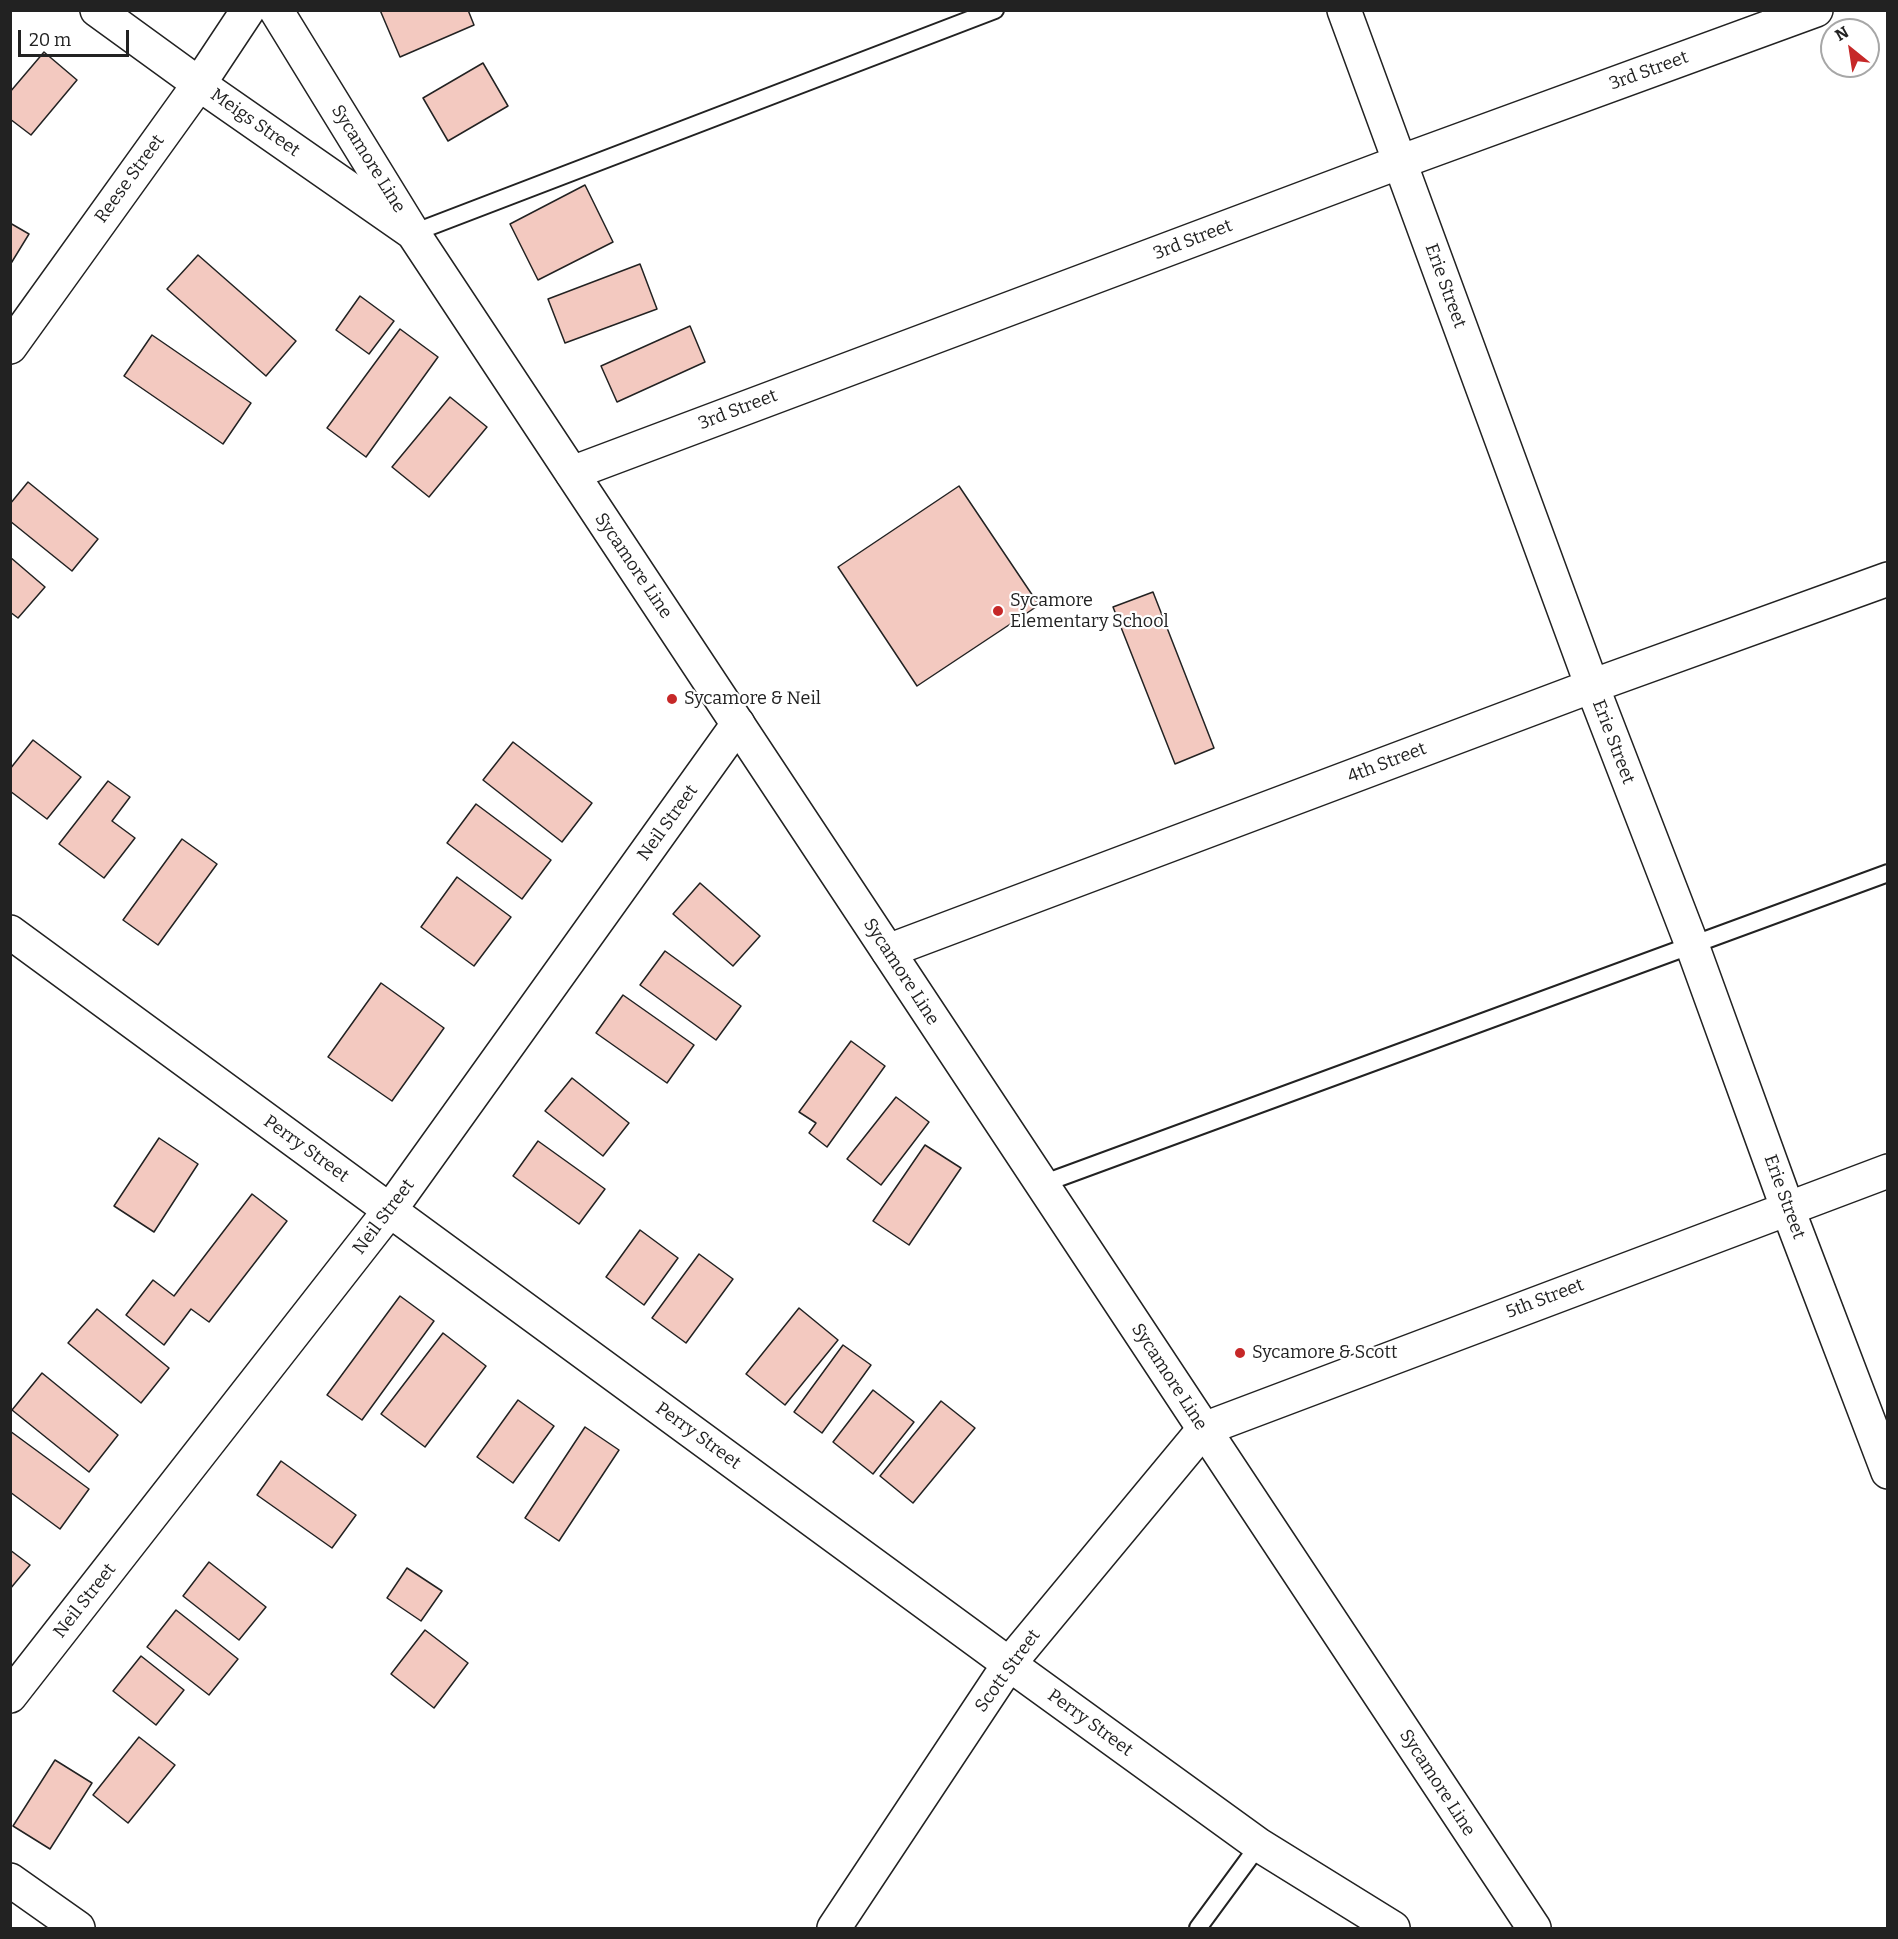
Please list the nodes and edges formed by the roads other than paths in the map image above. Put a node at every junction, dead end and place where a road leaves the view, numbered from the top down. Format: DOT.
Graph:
graph roads {
  1 [pos="97,10"];
  2 [pos="248,10"];
  3 [pos="276,10"];
  4 [pos="995,10"];
  5 [pos="1344,10"];
  6 [pos="1816,10"];
  7 [pos="199,84"];
  8 [pos="1400,162"];
  9 [pos="413,233"];
  10 [pos="10,347"];
  11 [pos="572,473"];
  12 [pos="1887,579"];
  13 [pos="1592,686"];
  14 [pos="738,724"];
  15 [pos="1887,873"];
  16 [pos="10,932"];
  17 [pos="1692,945"];
  18 [pos="888,951"];
  19 [pos="1887,1171"];
  20 [pos="1042,1184"];
  21 [pos="1787,1207"];
  22 [pos="390,1210"];
  23 [pos="1204,1429"];
  24 [pos="1887,1472"];
  25 [pos="1009,1664"];
  26 [pos="10,1696"];
  27 [pos="1259,1845"];
  28 [pos="10,1880"];
  29 [pos="78,1929"];
  30 [pos="834,1929"];
  31 [pos="1198,1929"];
  32 [pos="1394,1929"];
  33 [pos="1534,1929"];
  1 -- 7 [label="street, Meigs Street"];
  2 -- 7 [label="street, Reese Street"];
  3 -- 9 [label="street, Sycamore Line"];
  4 -- 9 [label="lane"];
  5 -- 8 [label="street, Erie Street"];
  6 -- 8 [label="street, 3rd Street"];
  7 -- 9 [label="street, Meigs Street"];
  7 -- 10 [label="street, Reese Street"];
  8 -- 11 [label="street, 3rd Street"];
  8 -- 13 [label="street, Erie Street"];
  9 -- 11 [label="street, Sycamore Line"];
  11 -- 14 [label="street, Sycamore Line"];
  12 -- 13 [label="street, 4th Street"];
  13 -- 17 [label="street, Erie Street"];
  13 -- 18 [label="street, 4th Street"];
  14 -- 18 [label="street, Sycamore Line"];
  14 -- 22 [label="street, Neil Street"];
  15 -- 17 [label="lane"];
  16 -- 22 [label="street, Perry Street"];
  17 -- 20 [label="lane"];
  17 -- 21 [label="street, Erie Street"];
  18 -- 20 [label="street, Sycamore Line"];
  19 -- 21 [label="street, 5th Street"];
  20 -- 23 [label="street, Sycamore Line"];
  21 -- 23 [label="street, 5th Street"];
  21 -- 24 [label="street, Erie Street"];
  22 -- 25 [label="street, Perry Street"];
  22 -- 26 [label="street, Neil Street"];
  23 -- 25 [label="street, Scott Street"];
  23 -- 33 [label="street, Sycamore Line"];
  25 -- 27 [label="street, Perry Street"];
  25 -- 30 [label="street, Scott Street"];
  27 -- 31 [label="lane"];
  27 -- 32 [label="street, Perry Street"];
  28 -- 29 [label="street"];
}
